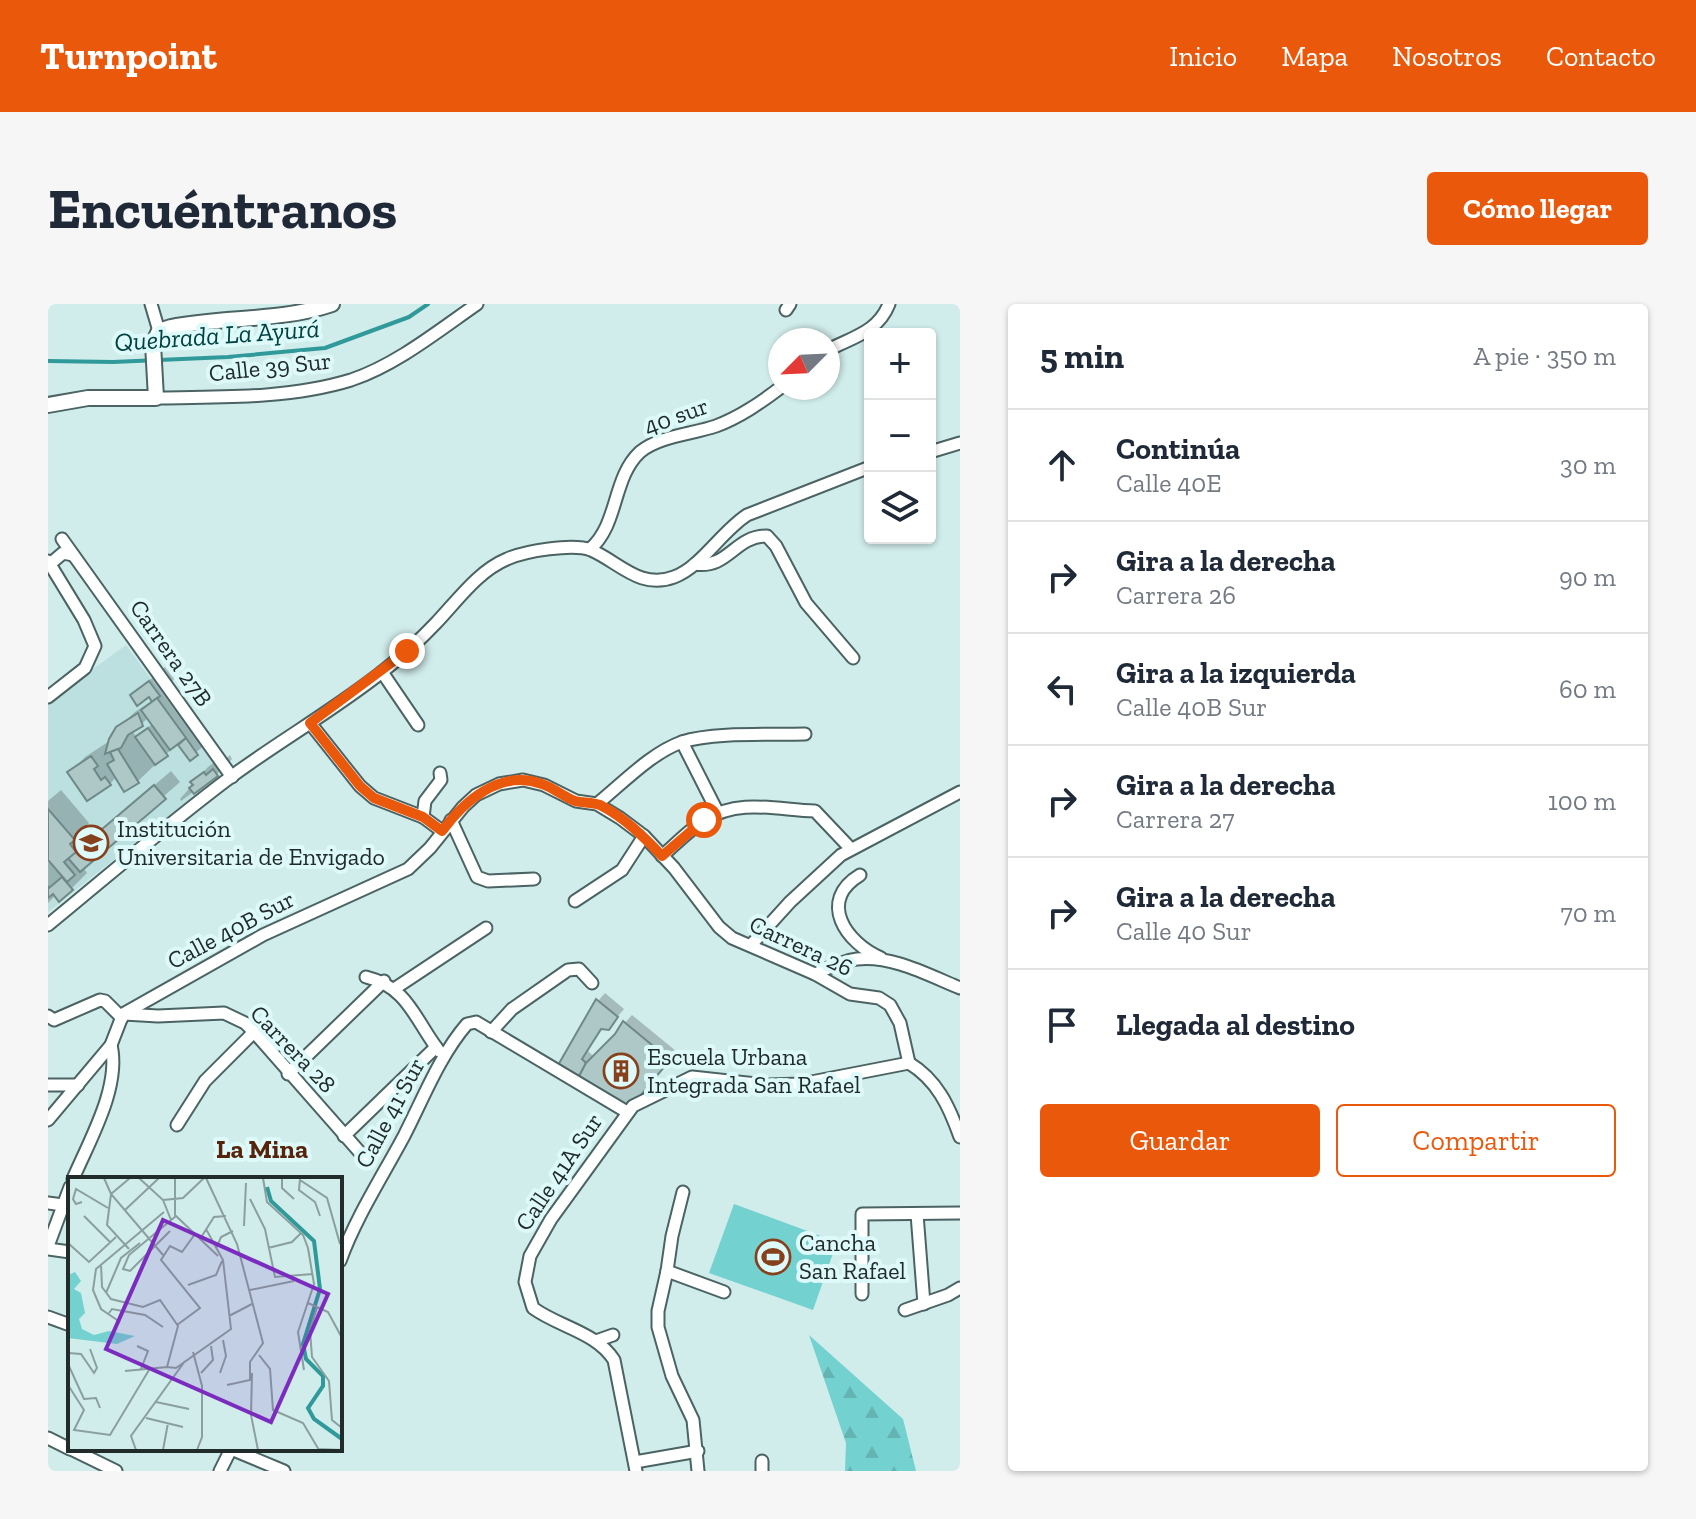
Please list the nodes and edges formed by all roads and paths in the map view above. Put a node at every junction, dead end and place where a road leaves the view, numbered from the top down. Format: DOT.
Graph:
graph roads {
  1 [pos="151,304"];
  2 [pos="332,304"];
  3 [pos="477,304"];
  4 [pos="889,304"];
  5 [pos="156,337"];
  6 [pos="840,344"];
  7 [pos="768,396"];
  8 [pos="156,398"];
  9 [pos="48,405"];
  10 [pos="960,443"];
  11 [pos="936,450"];
  12 [pos="864,469"];
  13 [pos="62,539"];
  14 [pos="590,549"];
  15 [pos="73,555"];
  16 [pos="49,562"];
  17 [pos="695,564"];
  18 [pos="853,658"];
  19 [pos="382,672"];
  20 [pos="48,697"];
  21 [pos="310,723"];
  22 [pos="418,725"];
  23 [pos="805,734"];
  24 [pos="682,742"];
  25 [pos="440,773"];
  26 [pos="232,777"];
  27 [pos="499,784"];
  28 [pos="960,792"];
  29 [pos="597,804"];
  30 [pos="718,813"];
  31 [pos="423,817"];
  32 [pos="451,820"];
  33 [pos="442,831"];
  34 [pos="644,836"];
  35 [pos="851,849"];
  36 [pos="662,856"];
  37 [pos="860,875"];
  38 [pos="534,879"];
  39 [pos="575,901"];
  40 [pos="48,925"];
  41 [pos="486,928"];
  42 [pos="751,945"];
  43 [pos="886,961"];
  44 [pos="815,974"];
  45 [pos="366,977"];
  46 [pos="384,981"];
  47 [pos="592,983"];
  48 [pos="960,988"];
  49 [pos="394,989"];
  50 [pos="48,1016"];
  51 [pos="122,1016"];
  52 [pos="254,1032"];
  53 [pos="491,1032"];
  54 [pos="111,1045"];
  55 [pos="436,1047"];
  56 [pos="444,1058"];
  57 [pos="909,1063"];
  58 [pos="288,1074"];
  59 [pos="48,1085"];
  60 [pos="78,1085"];
  61 [pos="627,1112"];
  62 [pos="48,1120"];
  63 [pos="177,1125"];
  64 [pos="344,1136"];
  65 [pos="960,1137"];
  66 [pos="364,1157"];
  67 [pos="74,1177"];
  68 [pos="68,1192"];
  69 [pos="683,1192"];
  70 [pos="48,1203"];
  71 [pos="63,1205"];
  72 [pos="960,1213"];
  73 [pos="917,1214"];
  74 [pos="48,1248"];
  75 [pos="68,1252"];
  76 [pos="342,1256"];
  77 [pos="667,1271"];
  78 [pos="960,1288"];
  79 [pos="724,1292"];
  80 [pos="862,1294"];
  81 [pos="924,1304"];
  82 [pos="905,1310"];
  83 [pos="48,1317"];
  84 [pos="68,1324"];
  85 [pos="613,1335"];
  86 [pos="596,1341"];
  87 [pos="48,1438"];
  88 [pos="68,1448"];
  89 [pos="74,1451"];
  90 [pos="230,1451"];
  91 [pos="236,1451"];
  92 [pos="698,1451"];
  93 [pos="635,1466"];
  94 [pos="116,1471"];
  95 [pos="220,1471"];
  96 [pos="284,1471"];
  97 [pos="698,1471"];
  1 -- 5 [label="street"];
  2 -- 5 [label="street"];
  3 -- 8 [label="street, Calle 39 Sur"];
  4 -- 6 [label="street"];
  5 -- 8 [label="street"];
  7 -- 14 [label="street, 40 sur"];
  8 -- 9 [label="street, Calle 39 Sur"];
  10 -- 11 [label="street"];
  12 -- 17 [label="street"];
  13 -- 15 [label="street, Carrera 27B"];
  14 -- 17 [label="street"];
  14 -- 19 [label="street"];
  15 -- 16 [label="street"];
  15 -- 26 [label="street, Carrera 27B"];
  16 -- 20 [label="street"];
  17 -- 18 [label="street"];
  19 -- 21 [label="street"];
  19 -- 22 [label="street"];
  21 -- 26 [label="street"];
  21 -- 31 [label="street"];
  23 -- 24 [label="street"];
  24 -- 29 [label="street"];
  24 -- 30 [label="street"];
  25 -- 31 [label="street"];
  26 -- 40 [label="street"];
  27 -- 29 [label="street, Carrera 26"];
  27 -- 32 [label="street, Calle 40B Sur"];
  28 -- 35 [label="street"];
  29 -- 34 [label="street, Carrera 26"];
  30 -- 35 [label="street"];
  30 -- 36 [label="street"];
  31 -- 33 [label="street"];
  32 -- 33 [label="street, Calle 40B Sur"];
  32 -- 38 [label="street"];
  33 -- 51 [label="street, Calle 40B Sur"];
  34 -- 36 [label="street, Carrera 26"];
  34 -- 39 [label="street"];
  35 -- 42 [label="street"];
  36 -- 42 [label="street, Carrera 26"];
  37 -- 43 [label="street"];
  41 -- 49 [label="street"];
  42 -- 44 [label="street, Carrera 26"];
  43 -- 44 [label="street"];
  43 -- 48 [label="street"];
  44 -- 57 [label="street, Carrera 26"];
  45 -- 46 [label="street"];
  46 -- 49 [label="street"];
  46 -- 58 [label="street"];
  47 -- 53 [label="street"];
  49 -- 55 [label="street"];
  50 -- 51 [label="street"];
  51 -- 52 [label="street, Carrera 28"];
  51 -- 54 [label="street"];
  52 -- 58 [label="street, Carrera 28"];
  52 -- 63 [label="street"];
  53 -- 56 [label="street, Calle 41 Sur"];
  53 -- 61 [label="street"];
  54 -- 60 [label="street"];
  54 -- 67 [label="street"];
  55 -- 56 [label="street"];
  55 -- 64 [label="street"];
  56 -- 76 [label="street, Calle 41 Sur"];
  57 -- 61 [label="street, Calle 41A Sur"];
  57 -- 65 [label="street"];
  58 -- 64 [label="street, Carrera 28"];
  59 -- 60 [label="street"];
  60 -- 62 [label="street"];
  61 -- 86 [label="street, Calle 41A Sur"];
  64 -- 66 [label="street, Carrera 28"];
  68 -- 71 [label="street"];
  69 -- 77 [label="street"];
  70 -- 71 [label="street"];
  71 -- 74 [label="street"];
  72 -- 73 [label="street"];
  73 -- 80 [label="street"];
  73 -- 81 [label="street"];
  74 -- 75 [label="street"];
  77 -- 79 [label="street"];
  77 -- 92 [label="street"];
  78 -- 81 [label="street"];
  81 -- 82 [label="street"];
  83 -- 84 [label="street"];
  85 -- 86 [label="street"];
  86 -- 93 [label="street, Calle 41A Sur"];
  87 -- 88 [label="street"];
  89 -- 94 [label="street"];
  90 -- 95 [label="street"];
  91 -- 96 [label="street"];
  92 -- 93 [label="street"];
  92 -- 97 [label="street"];
}
